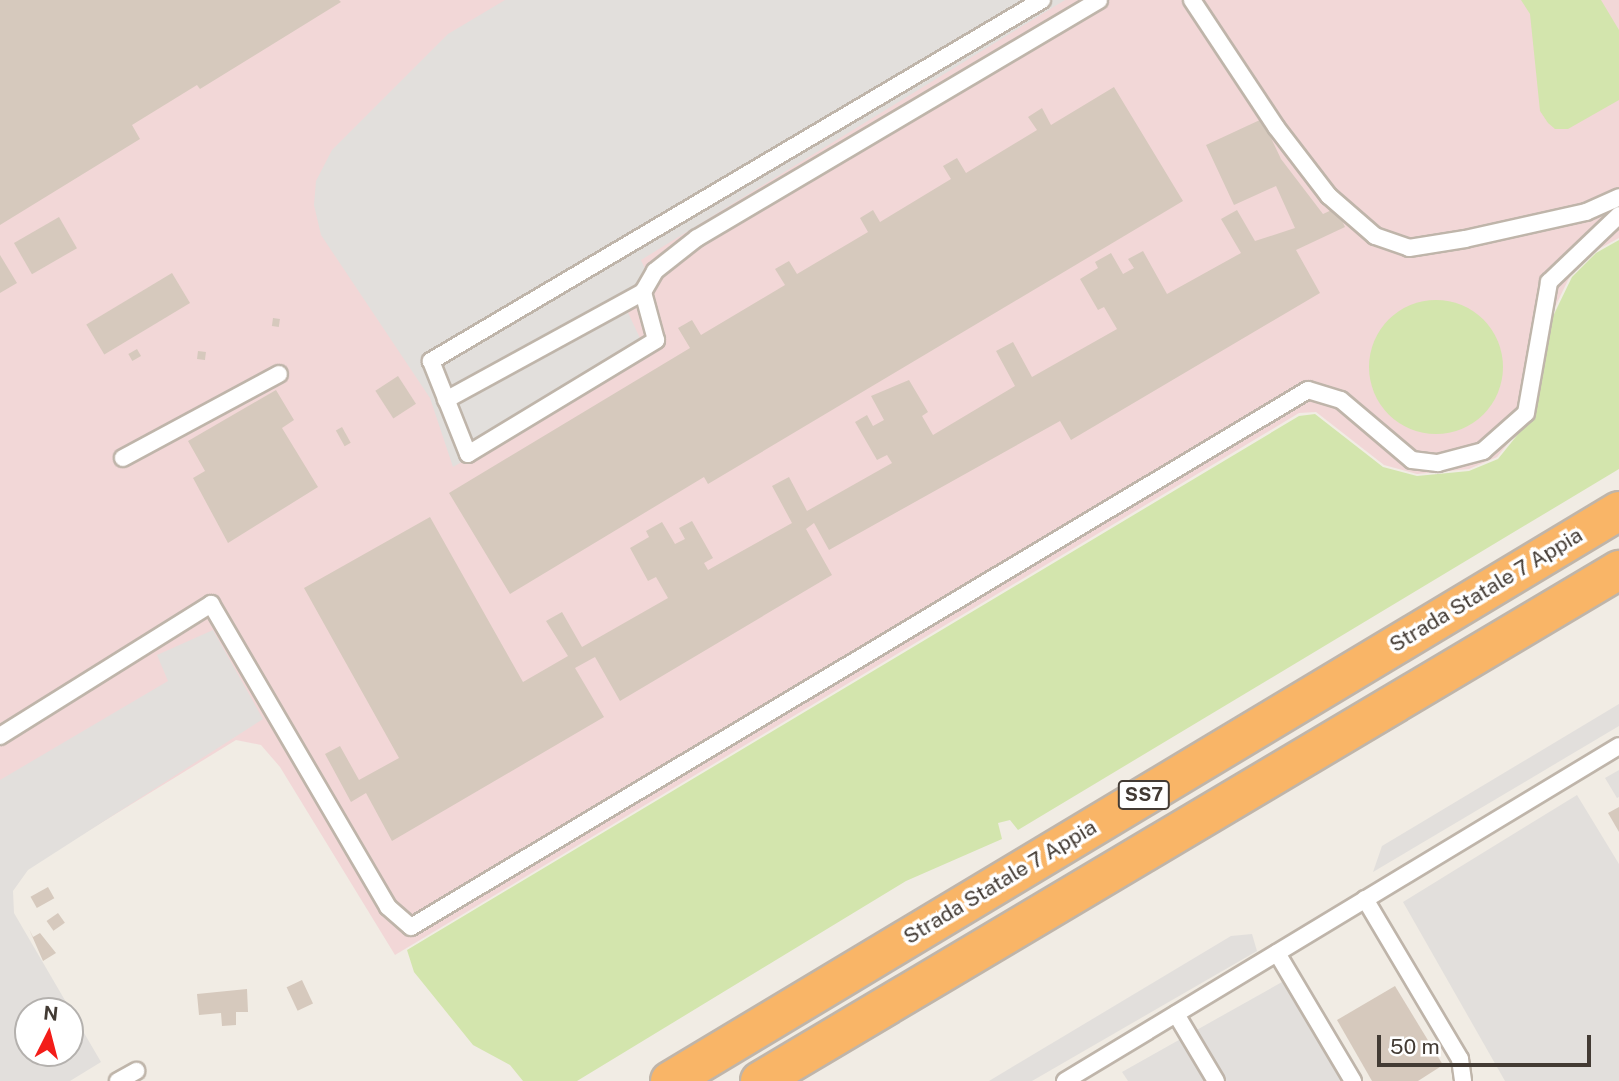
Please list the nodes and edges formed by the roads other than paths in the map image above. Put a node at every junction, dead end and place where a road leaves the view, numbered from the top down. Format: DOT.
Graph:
graph roads {
  1 [pos="1042,0"];
  2 [pos="1099,0"];
  3 [pos="1192,0"];
  4 [pos="1619,197"];
  5 [pos="1619,215"];
  6 [pos="643,292"];
  7 [pos="279,374"];
  8 [pos="446,400"];
  9 [pos="123,458"];
  10 [pos="1619,511"];
  11 [pos="1619,570"];
  12 [pos="0,736"];
  13 [pos="1619,746"];
  14 [pos="1365,899"];
  15 [pos="997,938"];
  16 [pos="1277,953"];
  17 [pos="1176,1014"];
  18 [pos="136,1071"];
  19 [pos="118,1081"];
  20 [pos="670,1081"];
  21 [pos="760,1081"];
  22 [pos="813,1081"];
  23 [pos="1065,1081"];
  24 [pos="1216,1081"];
  25 [pos="1353,1081"];
  26 [pos="1464,1081"];
  1 -- 8 [label="lane"];
  2 -- 6 [label="lane"];
  3 -- 4 [label="lane"];
  5 -- 12 [label="lane"];
  6 -- 8 [label="lane"];
  6 -- 8 [label="lane"];
  7 -- 9 [label="lane"];
  10 -- 20 [label="highway, Strada Statale 7 Appia / SS7"];
  11 -- 15 [label="highway, SS7"];
  13 -- 14 [label="lane"];
  14 -- 16 [label="lane"];
  14 -- 26 [label="lane"];
  15 -- 21 [label="highway, SS7"];
  15 -- 22 [label="highway"];
  16 -- 17 [label="lane"];
  16 -- 25 [label="lane"];
  17 -- 23 [label="lane"];
  17 -- 24 [label="lane"];
  18 -- 19 [label="lane"];
}
